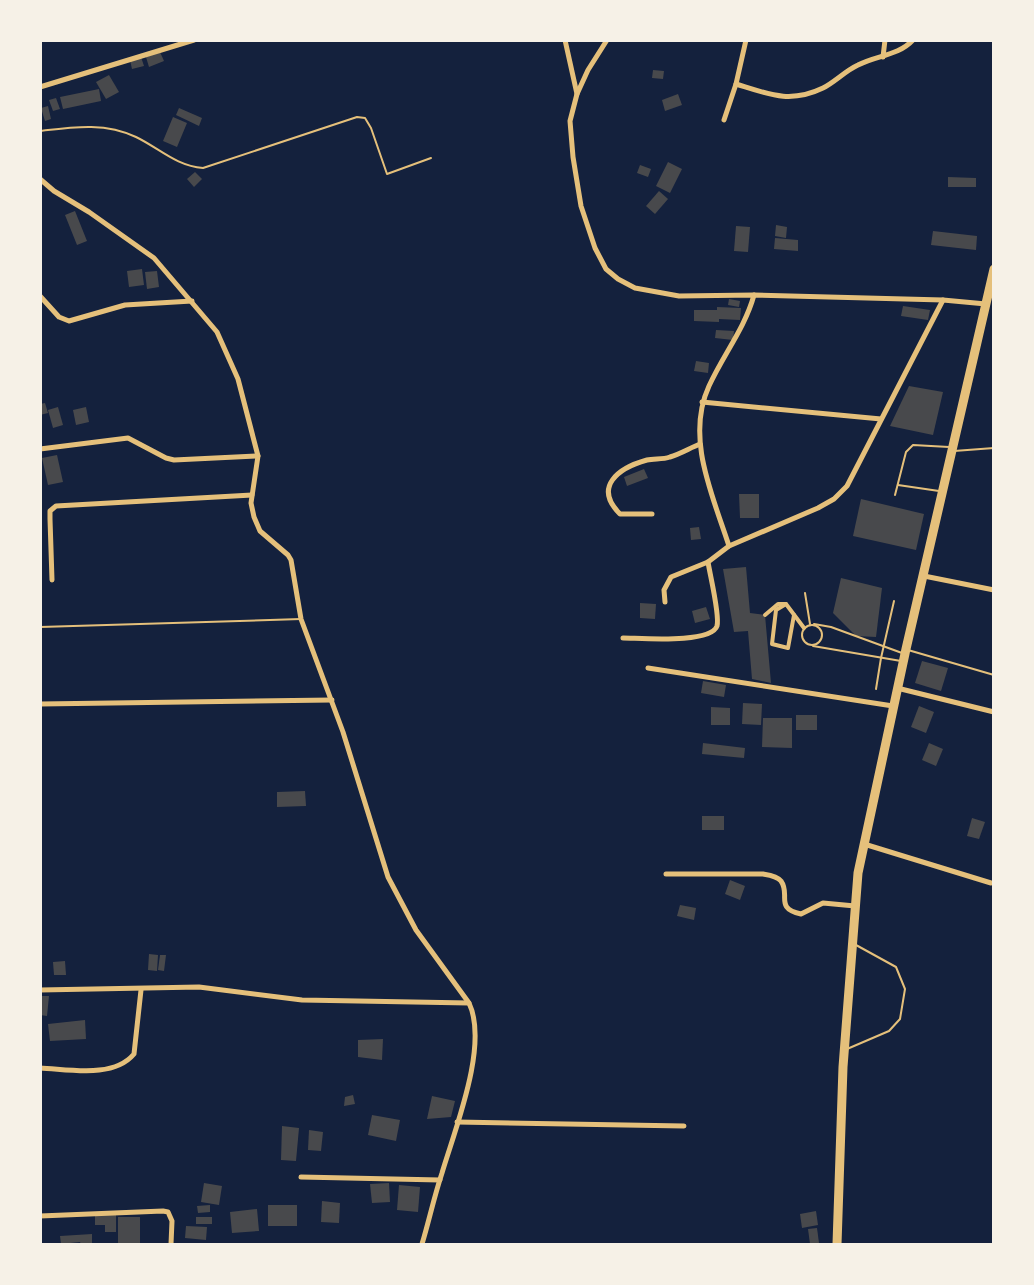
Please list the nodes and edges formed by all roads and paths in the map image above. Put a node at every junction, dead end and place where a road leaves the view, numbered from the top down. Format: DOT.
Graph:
graph roads {
  1 [pos="194,40"];
  2 [pos="565,40"];
  3 [pos="607,40"];
  4 [pos="746,40"];
  5 [pos="885,40"];
  6 [pos="913,40"];
  7 [pos="883,57"];
  8 [pos="736,84"];
  9 [pos="40,87"];
  10 [pos="577,94"];
  11 [pos="723,120"];
  12 [pos="40,131"];
  13 [pos="431,158"];
  14 [pos="40,179"];
  15 [pos="993,271"];
  16 [pos="754,295"];
  17 [pos="40,296"];
  18 [pos="943,300"];
  19 [pos="192,301"];
  20 [pos="986,304"];
  21 [pos="702,402"];
  22 [pos="881,419"];
  23 [pos="700,444"];
  24 [pos="993,448"];
  25 [pos="40,449"];
  26 [pos="952,449"];
  27 [pos="258,456"];
  28 [pos="898,484"];
  29 [pos="942,492"];
  30 [pos="252,495"];
  31 [pos="895,495"];
  32 [pos="652,514"];
  33 [pos="729,546"];
  34 [pos="708,562"];
  35 [pos="924,576"];
  36 [pos="52,580"];
  37 [pos="993,590"];
  38 [pos="805,593"];
  39 [pos="894,601"];
  40 [pos="665,602"];
  41 [pos="786,604"];
  42 [pos="765,615"];
  43 [pos="794,615"];
  44 [pos="301,619"];
  45 [pos="812,624"];
  46 [pos="40,627"];
  47 [pos="804,628"];
  48 [pos="623,638"];
  49 [pos="813,645"];
  50 [pos="883,646"];
  51 [pos="904,655"];
  52 [pos="881,658"];
  53 [pos="648,668"];
  54 [pos="993,675"];
  55 [pos="876,688"];
  56 [pos="897,688"];
  57 [pos="332,700"];
  58 [pos="40,705"];
  59 [pos="893,706"];
  60 [pos="993,712"];
  61 [pos="864,844"];
  62 [pos="666,874"];
  63 [pos="991,883"];
  64 [pos="855,906"];
  65 [pos="852,943"];
  66 [pos="40,990"];
  67 [pos="141,990"];
  68 [pos="469,1003"];
  69 [pos="844,1050"];
  70 [pos="40,1068"];
  71 [pos="457,1122"];
  72 [pos="684,1126"];
  73 [pos="301,1177"];
  74 [pos="440,1180"];
  75 [pos="40,1216"];
  76 [pos="171,1245"];
  77 [pos="422,1245"];
  78 [pos="837,1245"];
  1 -- 9 [label="street"];
  2 -- 10 [label="street"];
  3 -- 10 [label="street"];
  4 -- 8 [label="street"];
  5 -- 7 [label="street"];
  6 -- 7 [label="street"];
  7 -- 8 [label="street"];
  8 -- 11 [label="street"];
  10 -- 16 [label="street"];
  12 -- 13 [label="lane"];
  14 -- 19 [label="street"];
  15 -- 20 [label="highway"];
  16 -- 18 [label="street"];
  16 -- 21 [label="street"];
  17 -- 19 [label="street"];
  18 -- 20 [label="street"];
  18 -- 22 [label="street"];
  19 -- 27 [label="street"];
  20 -- 26 [label="highway"];
  21 -- 22 [label="street"];
  21 -- 23 [label="street"];
  22 -- 33 [label="street"];
  23 -- 32 [label="street"];
  23 -- 33 [label="street"];
  24 -- 26 [label="lane"];
  25 -- 27 [label="street"];
  26 -- 28 [label="lane"];
  26 -- 29 [label="highway"];
  27 -- 30 [label="street"];
  28 -- 29 [label="lane"];
  28 -- 31 [label="lane"];
  29 -- 35 [label="highway"];
  30 -- 36 [label="street"];
  30 -- 44 [label="street"];
  33 -- 34 [label="street"];
  34 -- 40 [label="street"];
  34 -- 48 [label="street"];
  35 -- 37 [label="street"];
  35 -- 51 [label="highway"];
  38 -- 45 [label="lane"];
  39 -- 50 [label="lane"];
  41 -- 42 [label="street"];
  41 -- 43 [label="street"];
  41 -- 43 [label="street"];
  43 -- 47 [label="street"];
  44 -- 46 [label="lane"];
  44 -- 57 [label="street"];
  45 -- 47 [label="lane"];
  45 -- 49 [label="lane"];
  45 -- 50 [label="lane"];
  47 -- 49 [label="lane"];
  49 -- 52 [label="lane"];
  50 -- 51 [label="lane"];
  50 -- 52 [label="lane"];
  51 -- 52 [label="lane"];
  51 -- 54 [label="lane"];
  51 -- 56 [label="highway"];
  52 -- 55 [label="lane"];
  53 -- 59 [label="street"];
  56 -- 59 [label="highway"];
  56 -- 60 [label="street"];
  57 -- 58 [label="street"];
  57 -- 68 [label="street"];
  59 -- 61 [label="highway"];
  61 -- 63 [label="street"];
  61 -- 64 [label="highway"];
  62 -- 64 [label="street"];
  64 -- 65 [label="highway"];
  65 -- 69 [label="highway"];
  65 -- 69 [label="lane"];
  66 -- 67 [label="street"];
  67 -- 68 [label="street"];
  67 -- 70 [label="street"];
  68 -- 71 [label="street"];
  69 -- 78 [label="highway"];
  71 -- 72 [label="street"];
  71 -- 74 [label="street"];
  73 -- 74 [label="street"];
  74 -- 77 [label="street"];
  75 -- 76 [label="street"];
}
